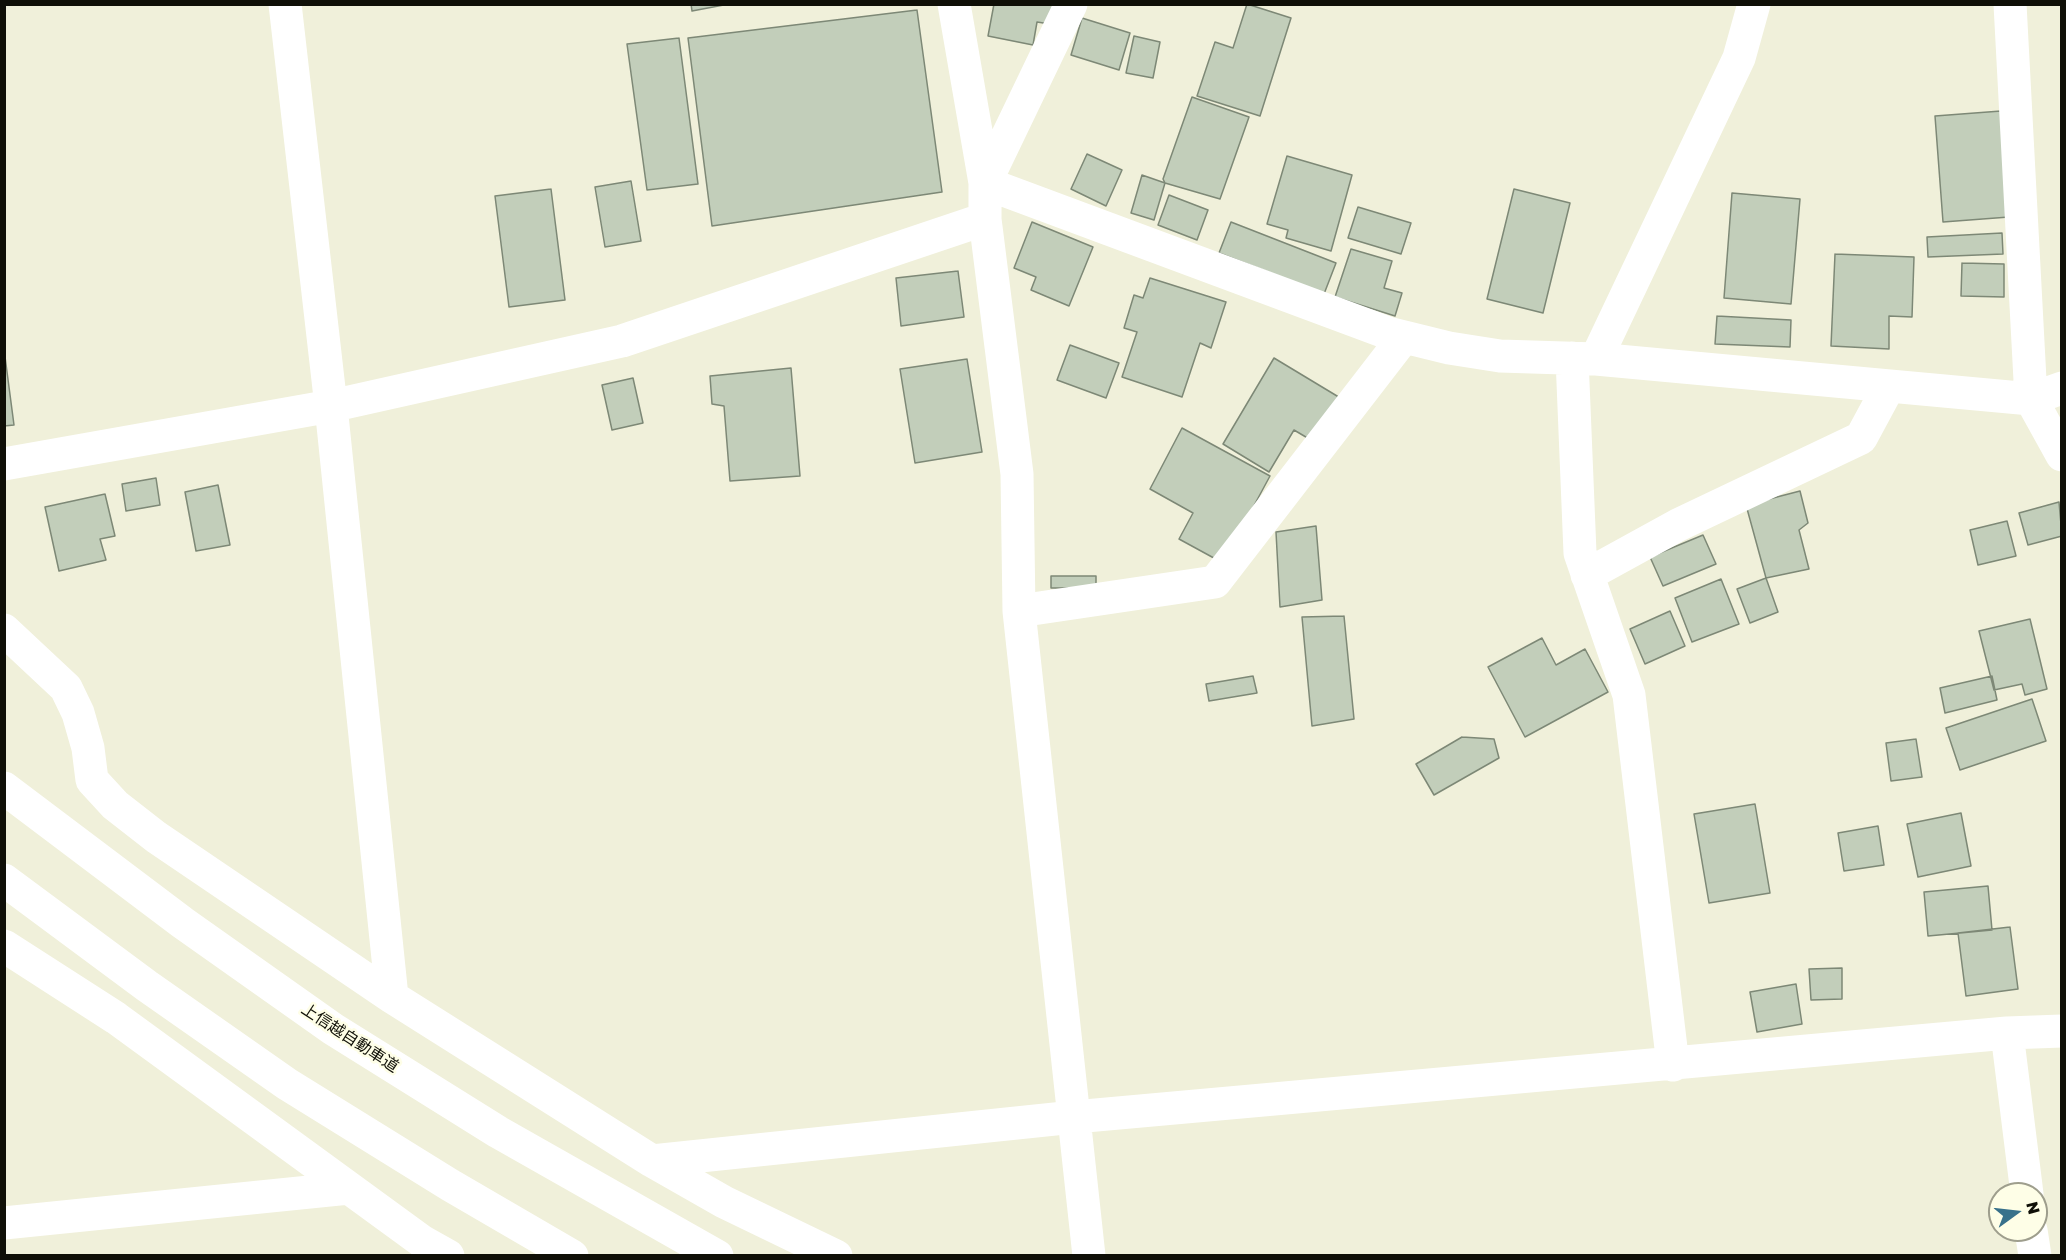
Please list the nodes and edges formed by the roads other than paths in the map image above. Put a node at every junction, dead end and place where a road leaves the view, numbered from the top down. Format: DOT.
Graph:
graph roads {
  1 [pos="285,4"];
  2 [pos="954,4"];
  3 [pos="1071,4"];
  4 [pos="1754,4"];
  5 [pos="2010,4"];
  6 [pos="985,183"];
  7 [pos="985,219"];
  8 [pos="1404,337"];
  9 [pos="1584,359"];
  10 [pos="1889,386"];
  11 [pos="2061,388"];
  12 [pos="2031,399"];
  13 [pos="331,406"];
  14 [pos="2061,455"];
  15 [pos="4,464"];
  16 [pos="1587,575"];
  17 [pos="1020,611"];
  18 [pos="4,630"];
  19 [pos="17,798"];
  20 [pos="4,880"];
  21 [pos="4,946"];
  22 [pos="392,997"];
  23 [pos="2061,1031"];
  24 [pos="2007,1034"];
  25 [pos="1673,1065"];
  26 [pos="1074,1117"];
  27 [pos="652,1161"];
  28 [pos="2026,1182"];
  29 [pos="349,1188"];
  30 [pos="4,1223"];
  31 [pos="432,1251"];
  32 [pos="572,1256"];
  33 [pos="717,1256"];
  34 [pos="836,1256"];
  35 [pos="1089,1256"];
  1 -- 13 [label="main road"];
  2 -- 6 [label="main road"];
  3 -- 6 [label="main road"];
  4 -- 9 [label="main road"];
  5 -- 12 [label="main road"];
  6 -- 7 [label="main road"];
  6 -- 8 [label="main road"];
  7 -- 13 [label="main road"];
  7 -- 17 [label="main road"];
  8 -- 9 [label="main road"];
  8 -- 17 [label="main road"];
  9 -- 10 [label="main road"];
  9 -- 16 [label="main road"];
  10 -- 12 [label="main road"];
  10 -- 16 [label="main road"];
  11 -- 12 [label="main road"];
  12 -- 14 [label="main road"];
  13 -- 15 [label="main road"];
  13 -- 22 [label="main road"];
  16 -- 25 [label="main road"];
  17 -- 26 [label="main road"];
  18 -- 22 [label="main road"];
  19 -- 33 [label="main road, 上信越自動車道"];
  20 -- 32 [label="main road"];
  21 -- 29 [label="main road"];
  22 -- 27 [label="main road"];
  23 -- 24 [label="main road"];
  24 -- 25 [label="main road"];
  24 -- 28 [label="main road"];
  25 -- 26 [label="main road"];
  26 -- 27 [label="main road"];
  26 -- 35 [label="main road"];
  27 -- 34 [label="main road"];
  29 -- 30 [label="main road"];
  29 -- 31 [label="main road"];
}
